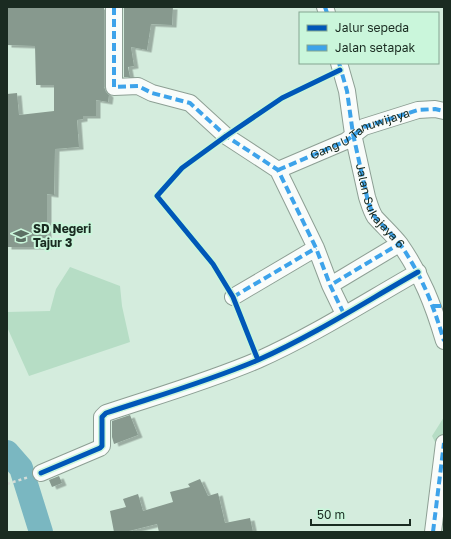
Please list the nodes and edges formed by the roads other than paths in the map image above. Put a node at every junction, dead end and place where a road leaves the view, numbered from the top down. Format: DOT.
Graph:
graph roads {
  1 [pos="114,7"];
  2 [pos="338,64"];
  3 [pos="444,111"];
  4 [pos="353,134"];
  5 [pos="278,170"];
  6 [pos="400,244"];
  7 [pos="316,248"];
  8 [pos="418,272"];
  9 [pos="334,283"];
  10 [pos="233,297"];
  11 [pos="439,306"];
  12 [pos="344,314"];
  13 [pos="444,341"];
  14 [pos="444,443"];
  15 [pos="41,473"];
  16 [pos="433,532"];
  1 -- 5 [label="street"];
  2 -- 4 [label="street, Jalan Sukajaya 6"];
  3 -- 4 [label="street, Gang U Tanuwijaya"];
  4 -- 5 [label="street, Gang U Tanuwijaya"];
  4 -- 6 [label="street, Jalan Sukajaya 6"];
  5 -- 7 [label="street"];
  6 -- 8 [label="street, Jalan Sukajaya 6"];
  6 -- 9 [label="street"];
  7 -- 10 [label="street"];
  7 -- 12 [label="street"];
  8 -- 11 [label="street, Jalan Sukajaya 6"];
  8 -- 12 [label="street"];
  11 -- 13 [label="street, Jalan Sukajaya 6"];
  12 -- 15 [label="street"];
  14 -- 16 [label="street"];
}
